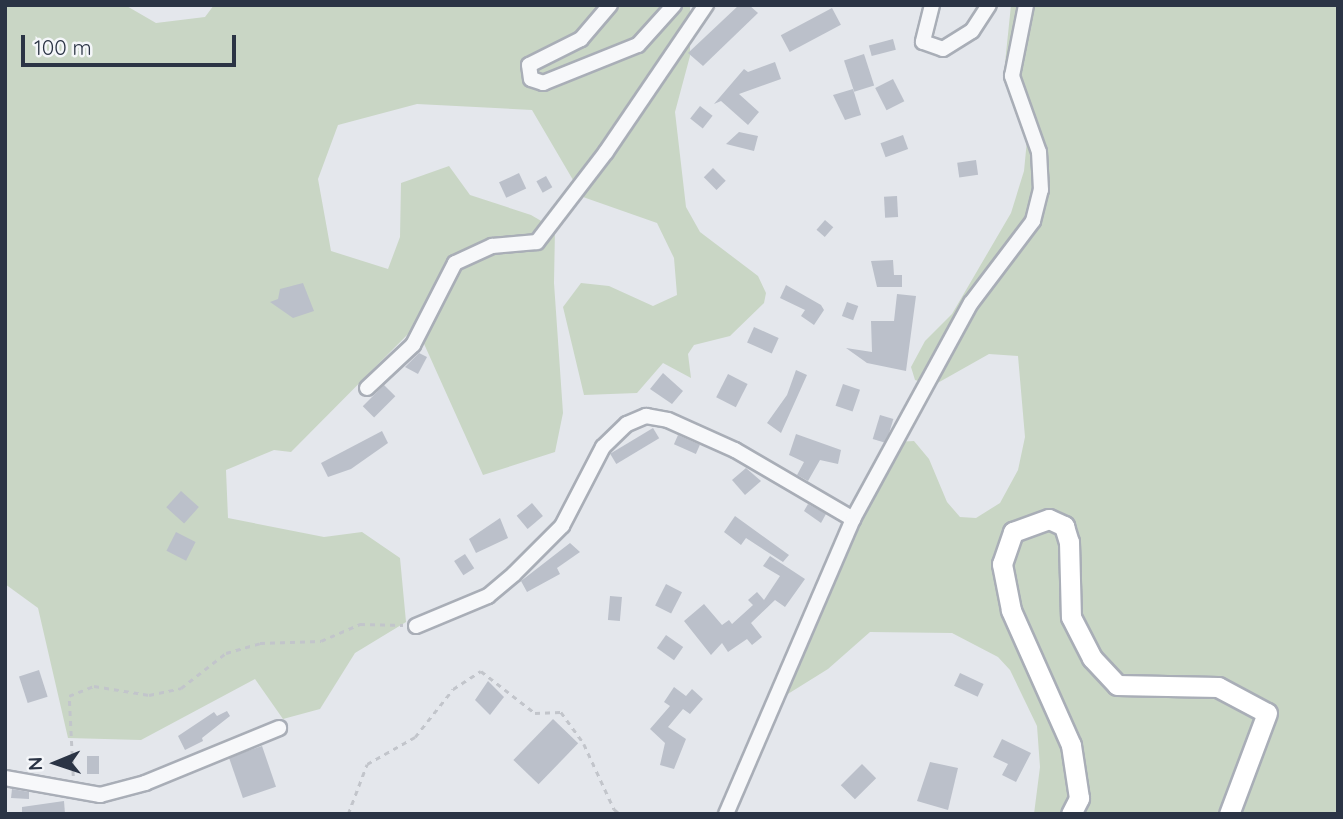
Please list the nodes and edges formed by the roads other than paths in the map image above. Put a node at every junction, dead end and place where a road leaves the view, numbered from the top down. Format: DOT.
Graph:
graph roads {
  1 [pos="610,5"];
  2 [pos="674,5"];
  3 [pos="706,5"];
  4 [pos="932,5"];
  5 [pos="989,5"];
  6 [pos="1026,5"];
  7 [pos="367,388"];
  8 [pos="853,519"];
  9 [pos="416,626"];
  10 [pos="279,728"];
  11 [pos="5,778"];
  12 [pos="726,814"];
  13 [pos="1071,814"];
  14 [pos="1229,814"];
  1 -- 2 [label="street"];
  3 -- 7 [label="street"];
  4 -- 5 [label="street"];
  6 -- 8 [label="street"];
  8 -- 9 [label="street"];
  8 -- 12 [label="street"];
  10 -- 11 [label="street"];
  13 -- 14 [label="main road"];
}
